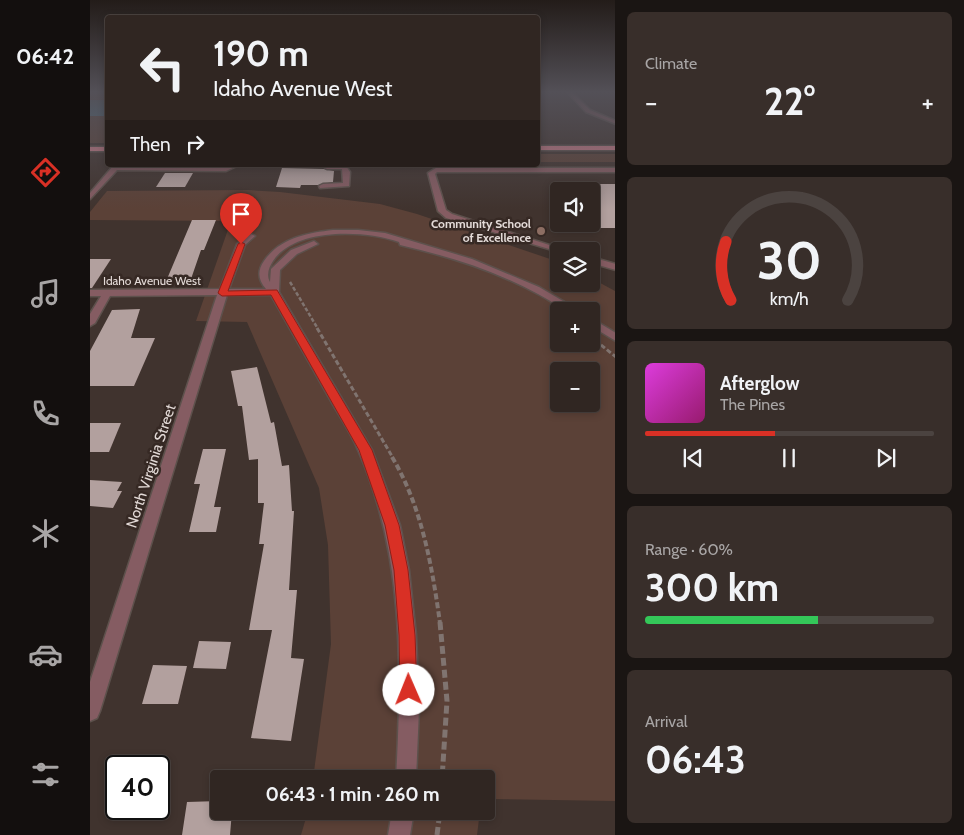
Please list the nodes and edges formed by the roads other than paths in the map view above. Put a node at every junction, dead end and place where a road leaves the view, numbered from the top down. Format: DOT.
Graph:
graph roads {
  1 [pos="540,148"];
  2 [pos="615,148"];
  3 [pos="90,149"];
  4 [pos="105,149"];
  5 [pos="116,167"];
  6 [pos="232,167"];
  7 [pos="344,167"];
  8 [pos="615,170"];
  9 [pos="90,183"];
  10 [pos="102,183"];
  11 [pos="323,186"];
  12 [pos="90,197"];
  13 [pos="251,236"];
  14 [pos="550,247"];
  15 [pos="600,263"];
  16 [pos="615,267"];
  17 [pos="274,292"];
  18 [pos="90,293"];
  19 [pos="107,293"];
  20 [pos="222,293"];
  21 [pos="559,302"];
  22 [pos="90,323"];
  23 [pos="600,327"];
  24 [pos="615,338"];
  25 [pos="90,711"];
  26 [pos="406,770"];
  27 [pos="402,820"];
  28 [pos="399,835"];
  1 -- 2 [label="main road"];
  3 -- 4 [label="main road"];
  5 -- 6 [label="street"];
  5 -- 10 [label="street"];
  7 -- 11 [label="street"];
  8 -- 14 [label="street"];
  9 -- 10 [label="street"];
  10 -- 12 [label="street"];
  13 -- 20 [label="street, North Virginia Street"];
  15 -- 16 [label="street"];
  17 -- 20 [label="street, Idaho Avenue West"];
  17 -- 21 [label="street"];
  17 -- 26 [label="street"];
  18 -- 19 [label="street, Idaho Avenue West"];
  19 -- 20 [label="street, Idaho Avenue West"];
  19 -- 22 [label="street"];
  20 -- 25 [label="street, North Virginia Street"];
  23 -- 24 [label="street"];
  27 -- 28 [label="street"];
}
